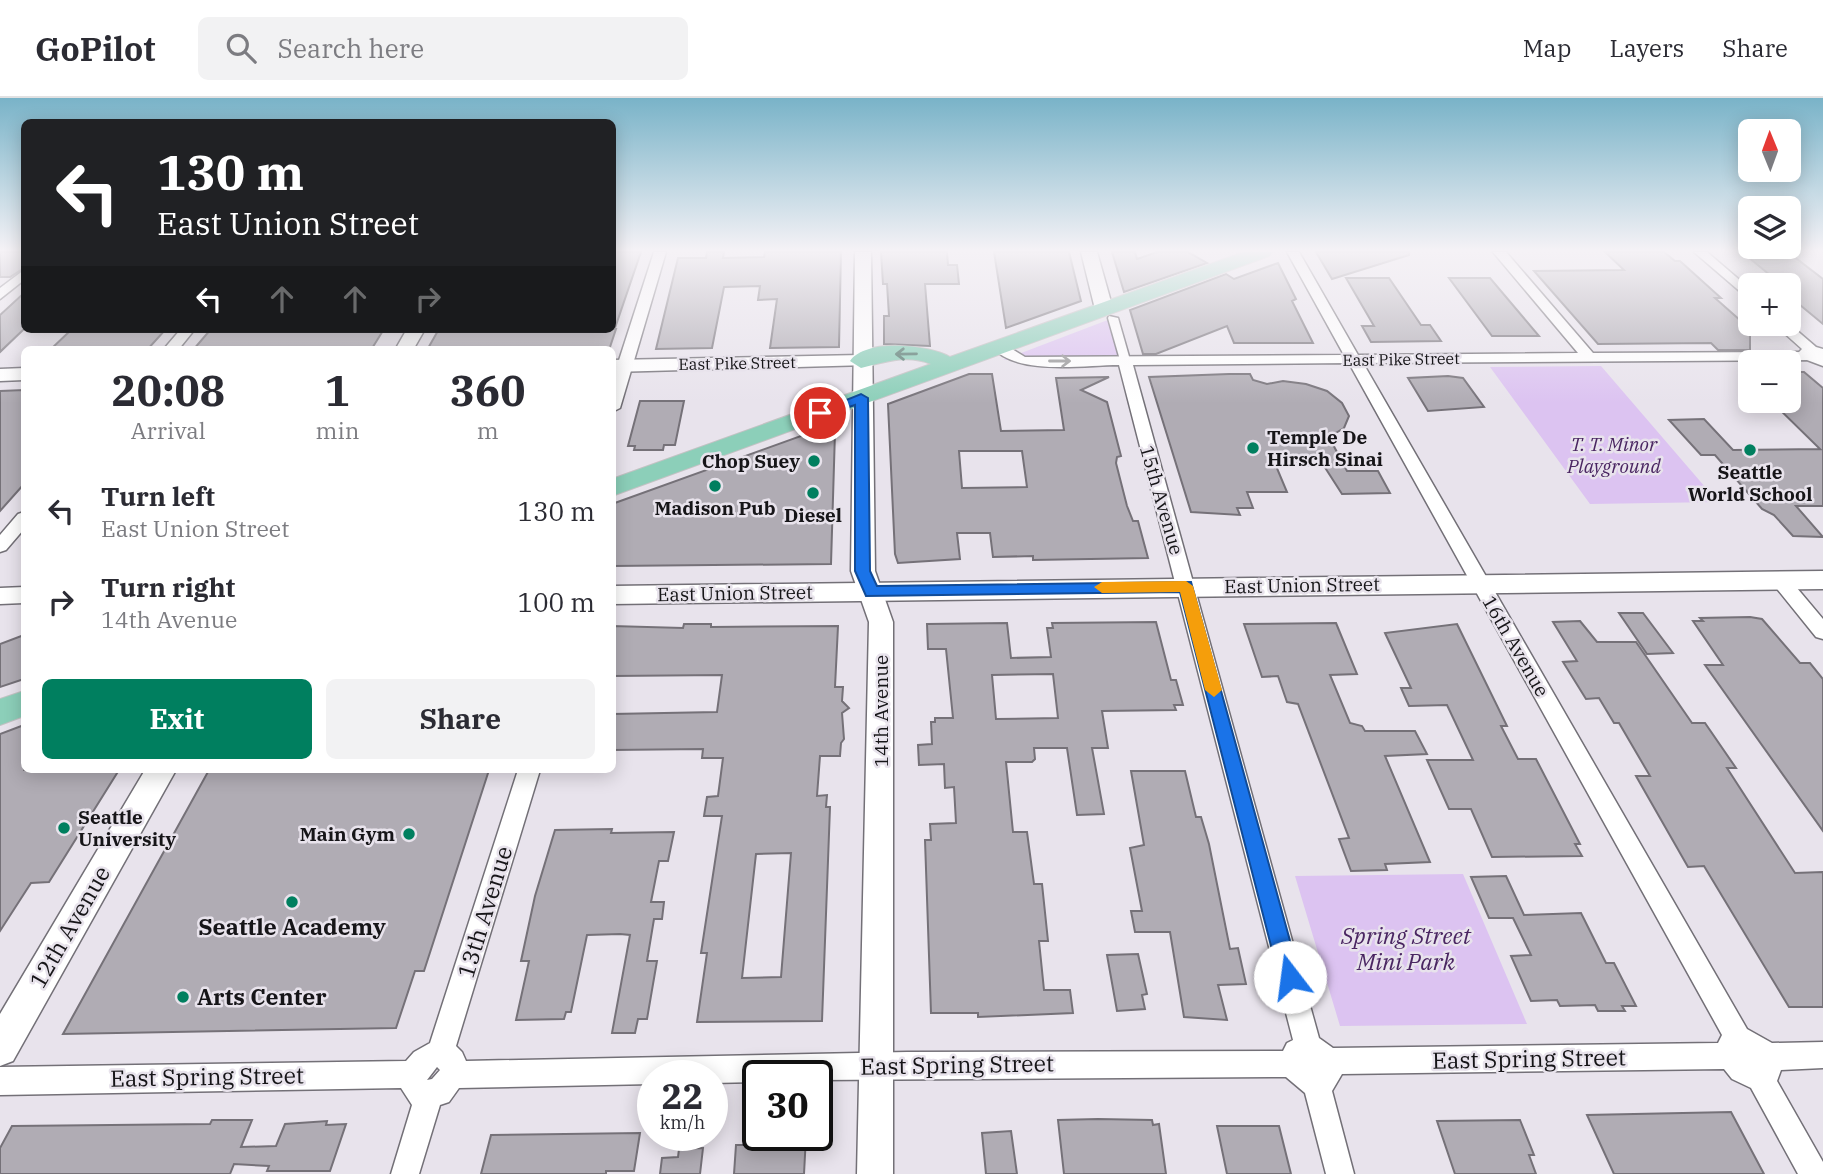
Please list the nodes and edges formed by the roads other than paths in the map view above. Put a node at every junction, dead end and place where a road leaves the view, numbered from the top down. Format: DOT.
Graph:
graph roads {
  1 [pos="642,302"];
  2 [pos="862,302"];
  3 [pos="1105,302"];
  4 [pos="1136,302"];
  5 [pos="1322,302"];
  6 [pos="1543,302"];
  7 [pos="1109,313"];
  8 [pos="1795,336"];
  9 [pos="999,347"];
  10 [pos="1814,353"];
  11 [pos="1589,357"];
  12 [pos="1354,359"];
  13 [pos="1125,360"];
  14 [pos="861,362"];
  15 [pos="1823,362"];
  16 [pos="619,366"];
  17 [pos="948,366"];
  18 [pos="21,374"];
  19 [pos="0,375"];
  20 [pos="616,384"];
  21 [pos="861,398"];
  22 [pos="616,487"];
  23 [pos="21,521"];
  24 [pos="0,546"];
  25 [pos="1780,580"];
  26 [pos="1823,580"];
  27 [pos="1481,584"];
  28 [pos="1186,586"];
  29 [pos="872,592"];
  30 [pos="21,595"];
  31 [pos="616,595"];
  32 [pos="0,596"];
  33 [pos="1823,632"];
  34 [pos="21,704"];
  35 [pos="0,712"];
  36 [pos="159,773"];
  37 [pos="528,773"];
  38 [pos="0,1048"];
  39 [pos="1735,1048"];
  40 [pos="1823,1055"];
  41 [pos="447,1064"];
  42 [pos="1311,1064"];
  43 [pos="877,1066"];
  44 [pos="1762,1066"];
  45 [pos="0,1081"];
  46 [pos="421,1084"];
  47 [pos="405,1174"];
  48 [pos="876,1174"];
  49 [pos="1340,1174"];
  50 [pos="1814,1174"];
  1 -- 16 [label="street"];
  2 -- 14 [label="street, 14th Avenue"];
  3 -- 7 [label="street, 15th Avenue"];
  4 -- 7 [label="main road"];
  5 -- 12 [label="street, 16th Avenue"];
  6 -- 11 [label="street"];
  7 -- 9 [label="main road"];
  7 -- 13 [label="street, 15th Avenue"];
  8 -- 10 [label="street"];
  9 -- 13 [label="street, East Pike Street, one-way"];
  9 -- 17 [label="main road"];
  10 -- 11 [label="street, East Pike Street"];
  10 -- 15 [label="street"];
  11 -- 12 [label="street, East Pike Street"];
  12 -- 13 [label="street, East Pike Street"];
  12 -- 27 [label="street, 16th Avenue"];
  13 -- 28 [label="street, 15th Avenue"];
  14 -- 16 [label="main road, East Pike Street"];
  17 -- 14 [label="main road, one-way"];
  14 -- 21 [label="street, 14th Avenue"];
  16 -- 20 [label="street"];
  17 -- 21 [label="main road"];
  18 -- 19 [label="main road"];
  21 -- 22 [label="main road"];
  21 -- 29 [label="street, 14th Avenue"];
  23 -- 24 [label="street"];
  25 -- 26 [label="main road, East Union Street"];
  25 -- 27 [label="main road, East Union Street"];
  25 -- 33 [label="street"];
  27 -- 28 [label="main road, East Union Street"];
  27 -- 39 [label="street, 16th Avenue"];
  28 -- 29 [label="main road, East Union Street"];
  28 -- 42 [label="street, 15th Avenue"];
  29 -- 31 [label="main road, East Union Street"];
  29 -- 43 [label="street, 14th Avenue"];
  30 -- 32 [label="street"];
  34 -- 35 [label="main road"];
  36 -- 38 [label="main road, 12th Avenue"];
  37 -- 41 [label="street, 13th Avenue"];
  39 -- 42 [label="street, East Spring Street"];
  39 -- 44 [label="street"];
  40 -- 44 [label="street"];
  41 -- 43 [label="street, East Spring Street"];
  41 -- 46 [label="street"];
  42 -- 43 [label="street, East Spring Street"];
  42 -- 49 [label="street, 15th Avenue"];
  43 -- 48 [label="street, 14th Avenue"];
  44 -- 50 [label="street"];
  45 -- 46 [label="street, East Spring Street"];
  46 -- 47 [label="street"];
}
